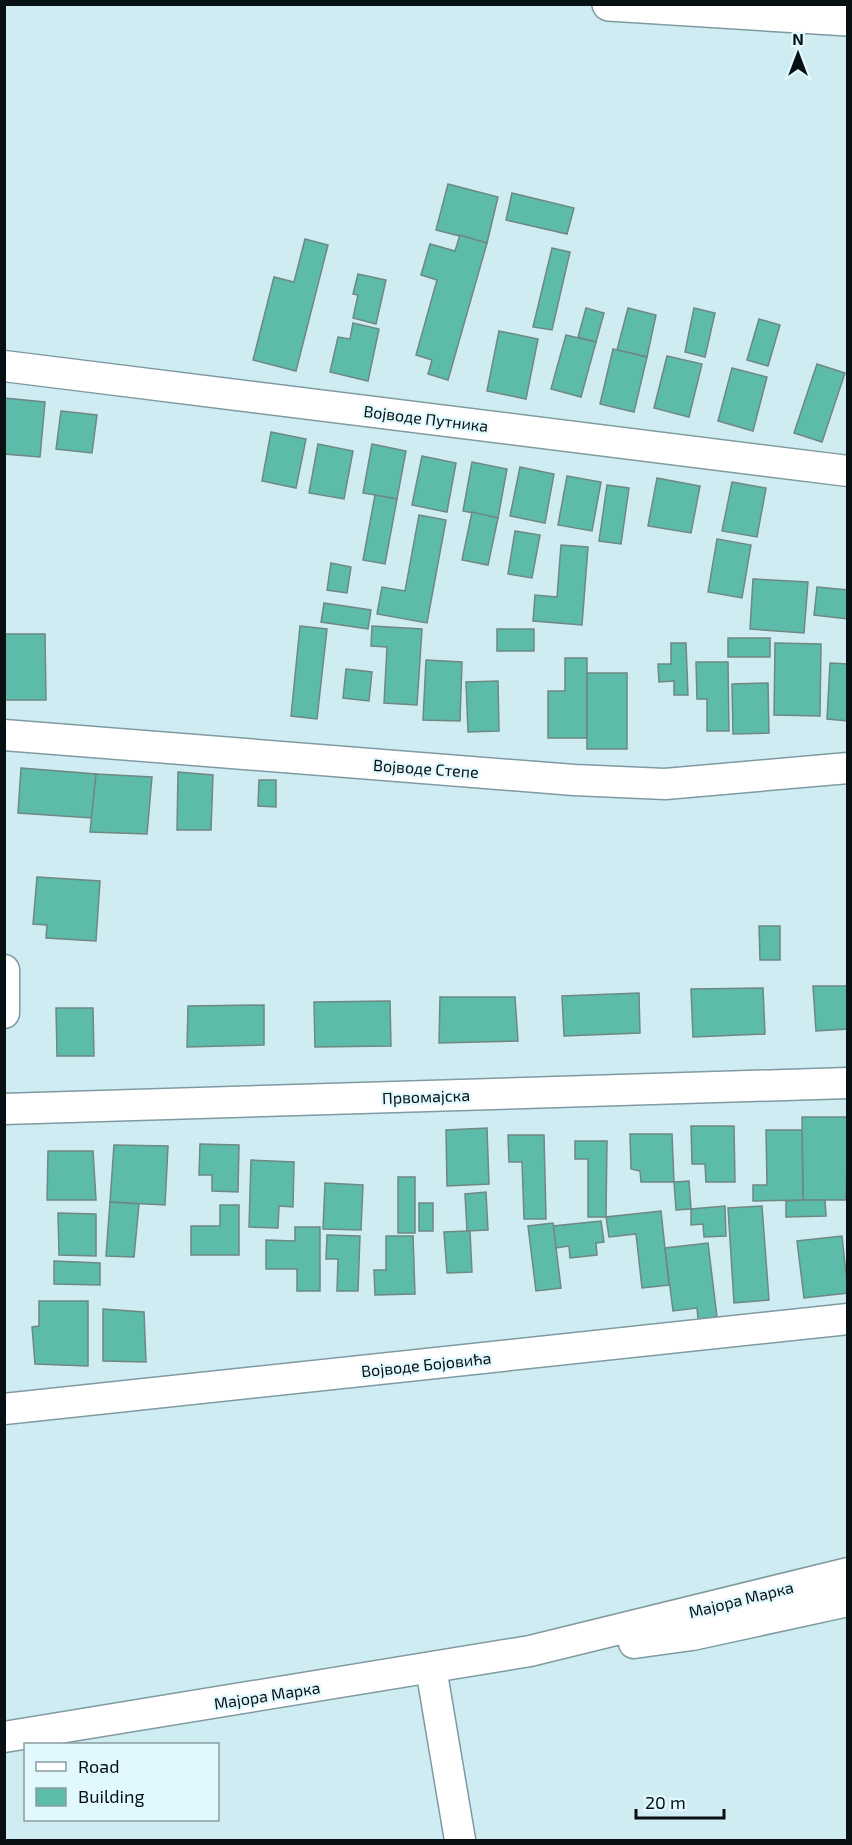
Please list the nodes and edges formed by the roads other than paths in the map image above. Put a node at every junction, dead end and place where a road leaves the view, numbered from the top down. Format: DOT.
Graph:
graph roads {
  1 [pos="609,4"];
  2 [pos="848,19"];
  3 [pos="4,366"];
  4 [pos="848,471"];
  5 [pos="4,735"];
  6 [pos="848,768"];
  7 [pos="5,970"];
  8 [pos="4,1013"];
  9 [pos="848,1083"];
  10 [pos="4,1109"];
  11 [pos="848,1319"];
  12 [pos="4,1409"];
  13 [pos="848,1573"];
  14 [pos="848,1602"];
  15 [pos="530,1651"];
  16 [pos="431,1668"];
  17 [pos="4,1737"];
  18 [pos="460,1840"];
  1 -- 2 [label="highway"];
  3 -- 4 [label="street, Војводе Путника"];
  5 -- 6 [label="street, Војводе Степе"];
  7 -- 8 [label="street"];
  9 -- 10 [label="street, Првомајска"];
  11 -- 12 [label="street, Војводе Бојовића"];
  13 -- 15 [label="street, Мајора Марка"];
  14 -- 15 [label="street, Мајора Марка"];
  15 -- 16 [label="street, Мајора Марка"];
  16 -- 17 [label="street, Мајора Марка"];
  16 -- 18 [label="street"];
}
